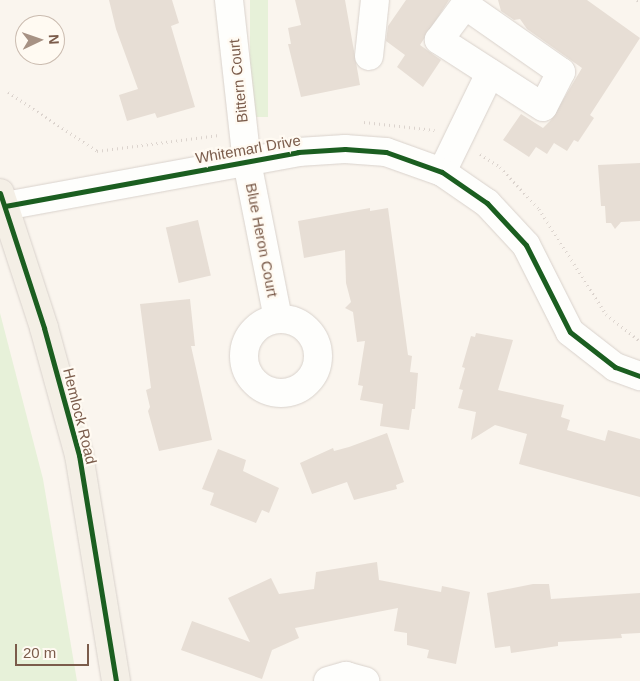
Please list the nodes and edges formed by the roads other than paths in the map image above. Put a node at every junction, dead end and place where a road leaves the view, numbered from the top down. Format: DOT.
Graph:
graph roads {
  1 [pos="229,0"];
  2 [pos="375,0"];
  3 [pos="369,56"];
  4 [pos="490,73"];
  5 [pos="247,162"];
  6 [pos="442,172"];
  7 [pos="2,199"];
  8 [pos="278,318"];
  9 [pos="640,376"];
  10 [pos="116,681"];
  11 [pos="328,681"];
  12 [pos="365,681"];
  1 -- 5 [label="street, Bittern Court"];
  2 -- 3 [label="street"];
  4 -- 6 [label="street"];
  5 -- 6 [label="street, Whitemarl Drive"];
  5 -- 7 [label="street, Whitemarl Drive"];
  5 -- 8 [label="street, Blue Heron Court"];
  6 -- 9 [label="street, Whitemarl Drive"];
  7 -- 10 [label="main road, Hemlock Road"];
  11 -- 12 [label="street"];
}
